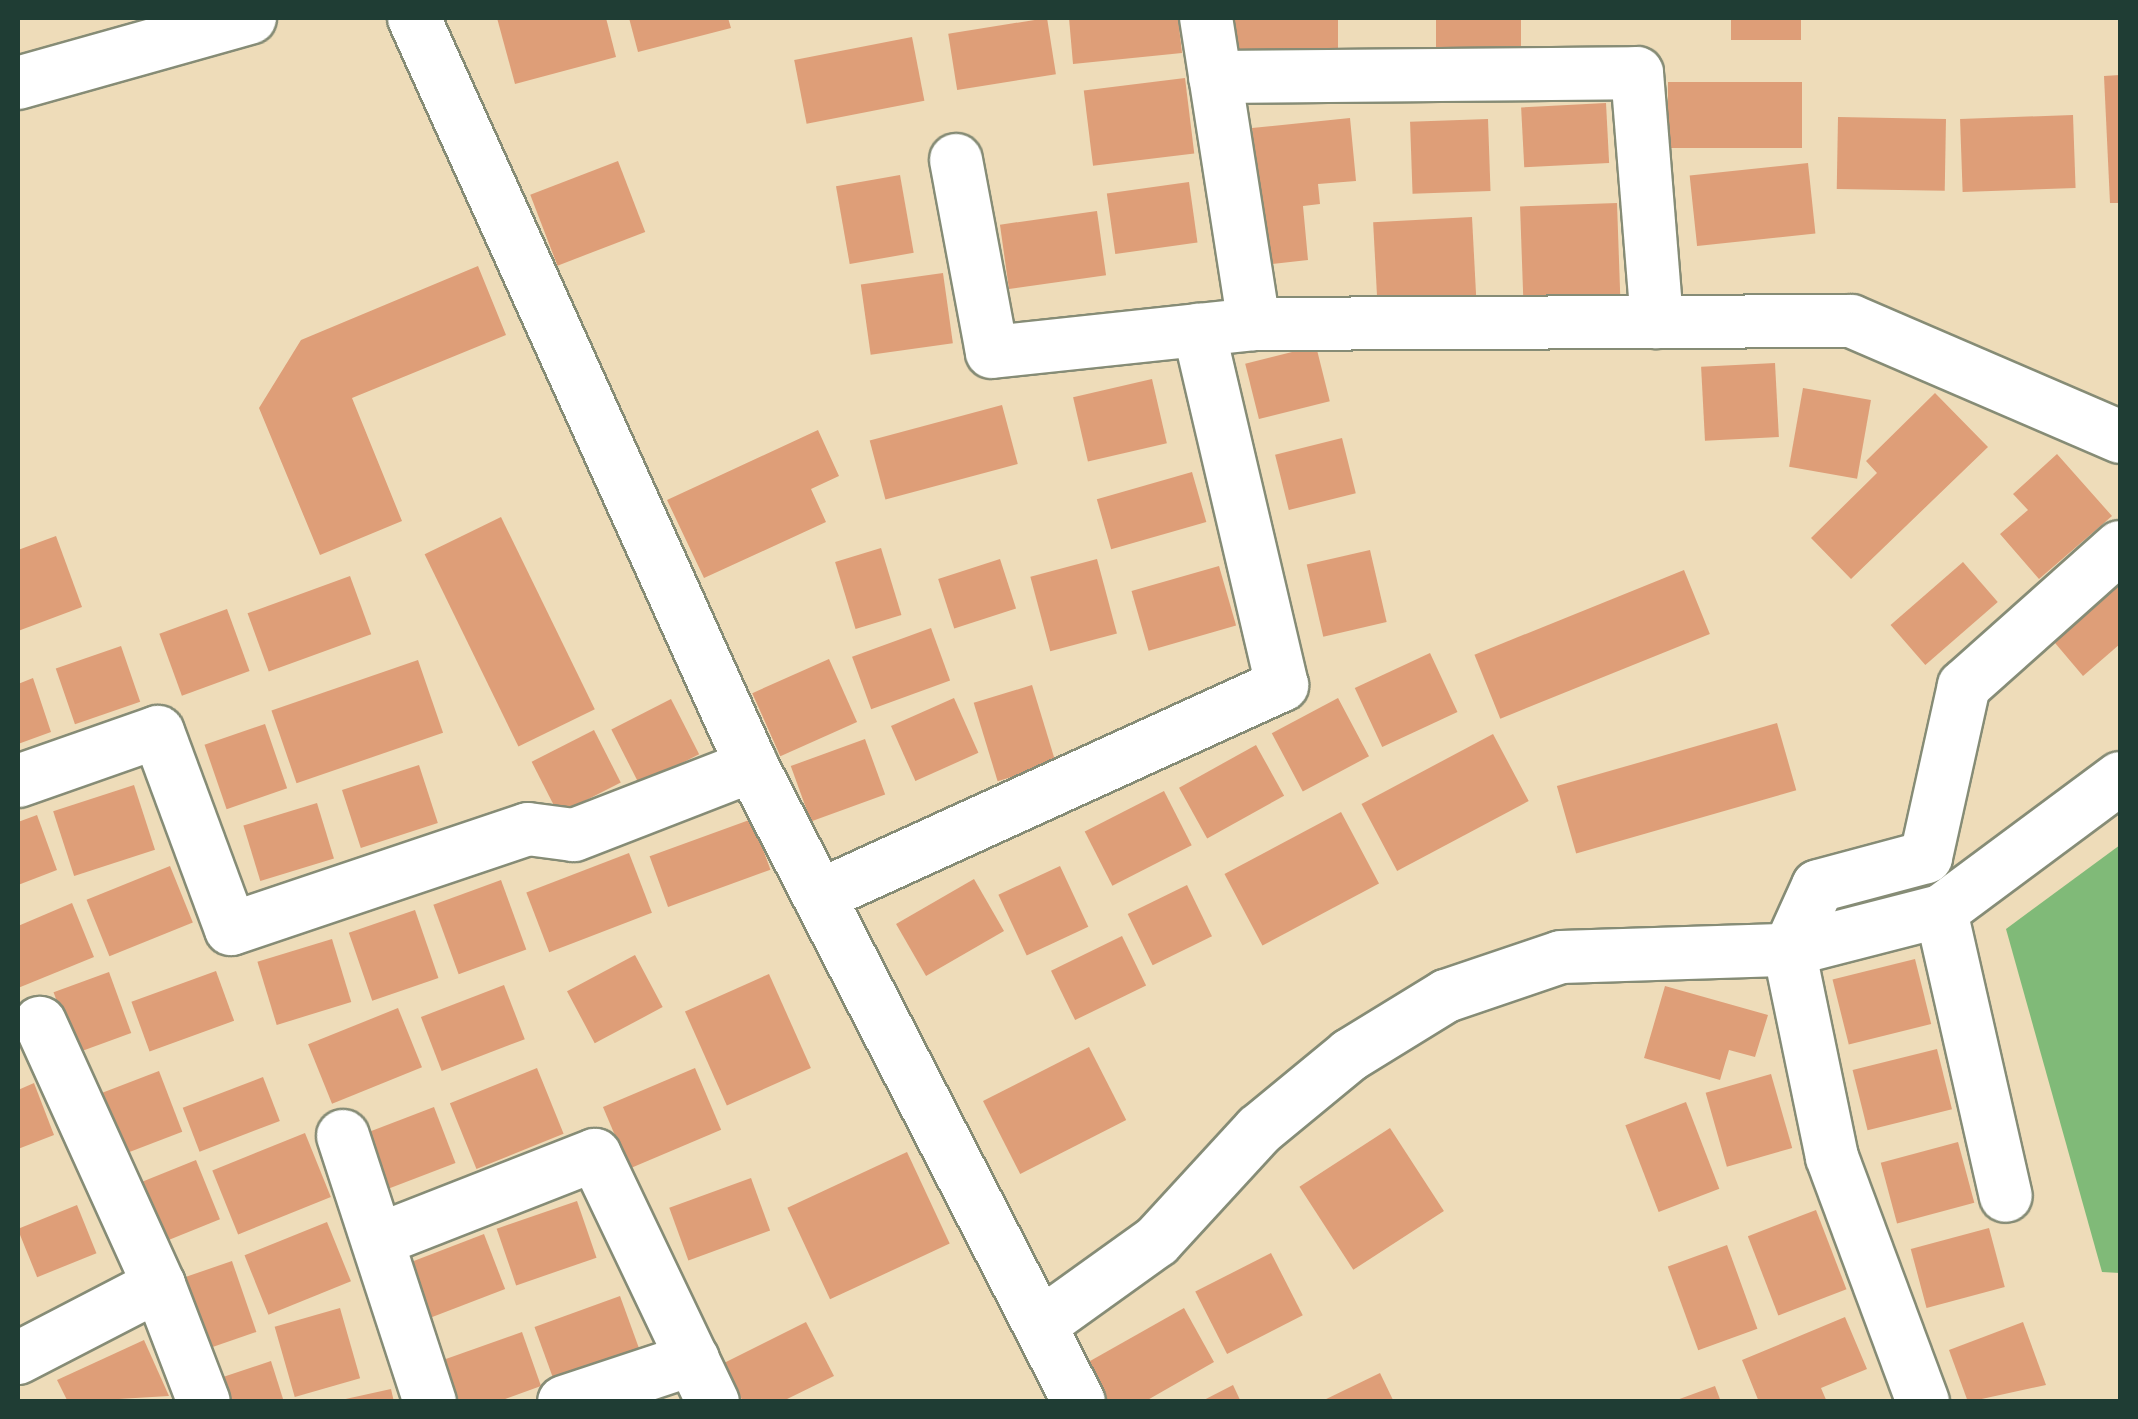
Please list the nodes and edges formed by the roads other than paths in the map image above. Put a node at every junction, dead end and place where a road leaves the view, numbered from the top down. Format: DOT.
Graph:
graph roads {
  1 [pos="250,18"];
  2 [pos="414,18"];
  3 [pos="1206,18"];
  4 [pos="1216,77"];
  5 [pos="18,83"];
  6 [pos="956,160"];
  7 [pos="1657,322"];
  8 [pos="1254,324"];
  9 [pos="1199,330"];
  10 [pos="2120,437"];
  11 [pos="2120,547"];
  12 [pos="752,766"];
  13 [pos="2120,778"];
  14 [pos="18,781"];
  15 [pos="819,896"];
  16 [pos="1941,912"];
  17 [pos="1789,950"];
  18 [pos="40,1023"];
  19 [pos="343,1136"];
  20 [pos="2006,1196"];
  21 [pos="378,1240"];
  22 [pos="158,1285"];
  23 [pos="1040,1325"];
  24 [pos="18,1358"];
  25 [pos="703,1380"];
  26 [pos="1913,1398"];
  27 [pos="204,1402"];
  28 [pos="430,1402"];
  29 [pos="564,1402"];
  30 [pos="1079,1402"];
  1 -- 5 [label="street"];
  2 -- 12 [label="street"];
  3 -- 4 [label="street"];
  4 -- 7 [label="street"];
  4 -- 8 [label="street"];
  6 -- 9 [label="street"];
  7 -- 8 [label="street"];
  7 -- 10 [label="street"];
  8 -- 9 [label="street"];
  9 -- 15 [label="street"];
  11 -- 17 [label="street"];
  12 -- 14 [label="street"];
  12 -- 15 [label="street"];
  13 -- 16 [label="street"];
  15 -- 23 [label="street"];
  16 -- 17 [label="street"];
  16 -- 20 [label="street"];
  17 -- 23 [label="street"];
  17 -- 26 [label="street"];
  18 -- 22 [label="street"];
  19 -- 21 [label="street"];
  21 -- 25 [label="street"];
  21 -- 28 [label="street"];
  22 -- 24 [label="street"];
  22 -- 27 [label="street"];
  23 -- 30 [label="street"];
  25 -- 29 [label="street"];
}
